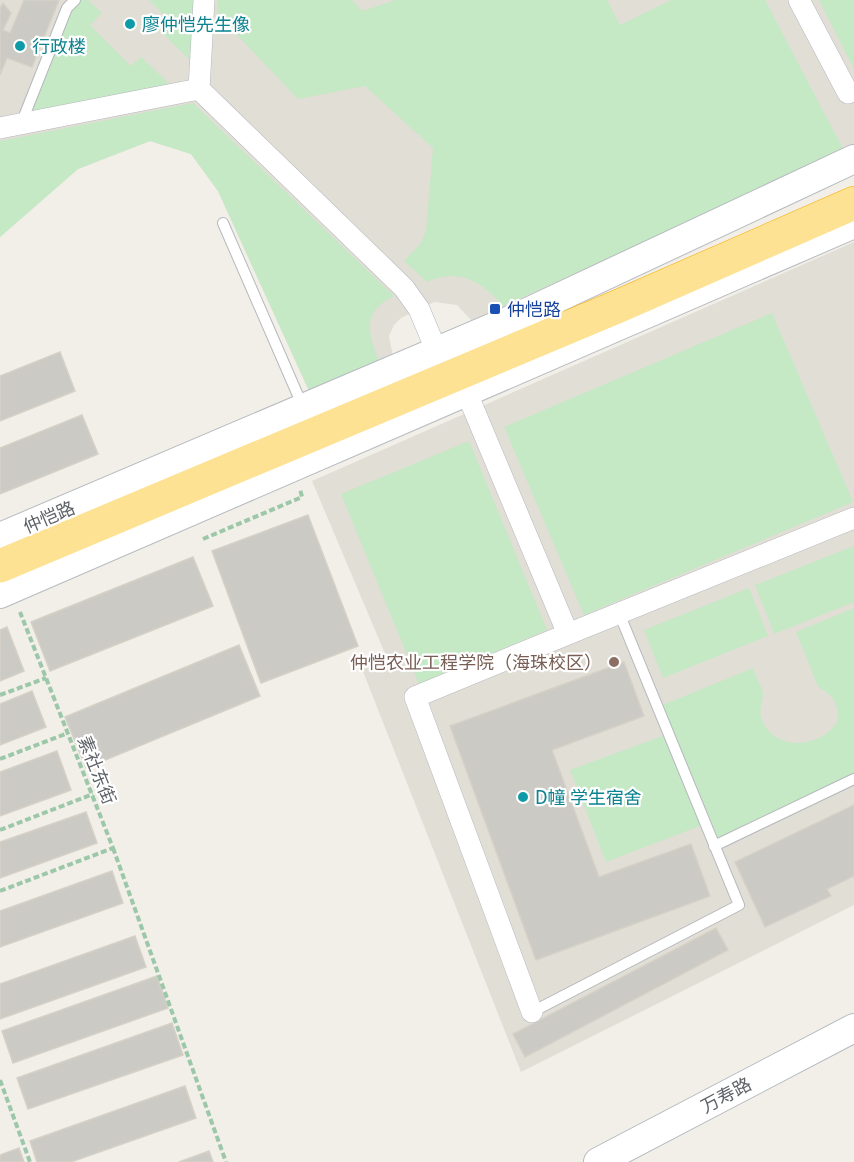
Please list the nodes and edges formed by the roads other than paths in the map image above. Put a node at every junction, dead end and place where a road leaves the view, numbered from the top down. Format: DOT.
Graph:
graph roads {
  1 [pos="75,0"];
  2 [pos="204,0"];
  3 [pos="799,0"];
  4 [pos="199,89"];
  5 [pos="848,93"];
  6 [pos="10,126"];
  7 [pos="854,159"];
  8 [pos="854,185"];
  9 [pos="854,203"];
  10 [pos="223,223"];
  11 [pos="854,224"];
  12 [pos="619,306"];
  13 [pos="437,352"];
  14 [pos="466,391"];
  15 [pos="304,410"];
  16 [pos="854,518"];
  17 [pos="0,537"];
  18 [pos="4,583"];
  19 [pos="619,613"];
  20 [pos="568,634"];
  21 [pos="854,779"];
  22 [pos="714,846"];
  23 [pos="532,1012"];
  24 [pos="854,1028"];
  25 [pos="598,1162"];
  1 -- 6 [label="lane"];
  2 -- 4 [label="street"];
  3 -- 5 [label="street"];
  4 -- 6 [label="street"];
  4 -- 13 [label="street"];
  7 -- 13 [label="main road, 仲恺路"];
  8 -- 12 [label="highway"];
  9 -- 12 [label="highway"];
  10 -- 15 [label="lane"];
  11 -- 14 [label="main road"];
  12 -- 18 [label="highway"];
  13 -- 15 [label="main road, 仲恺路"];
  14 -- 18 [label="main road"];
  14 -- 20 [label="street"];
  15 -- 17 [label="main road, 仲恺路"];
  16 -- 19 [label="street"];
  19 -- 20 [label="street"];
  19 -- 22 [label="lane"];
  20 -- 23 [label="street"];
  21 -- 22 [label="lane"];
  22 -- 23 [label="lane"];
  24 -- 25 [label="main road, 万寿路"];
}
